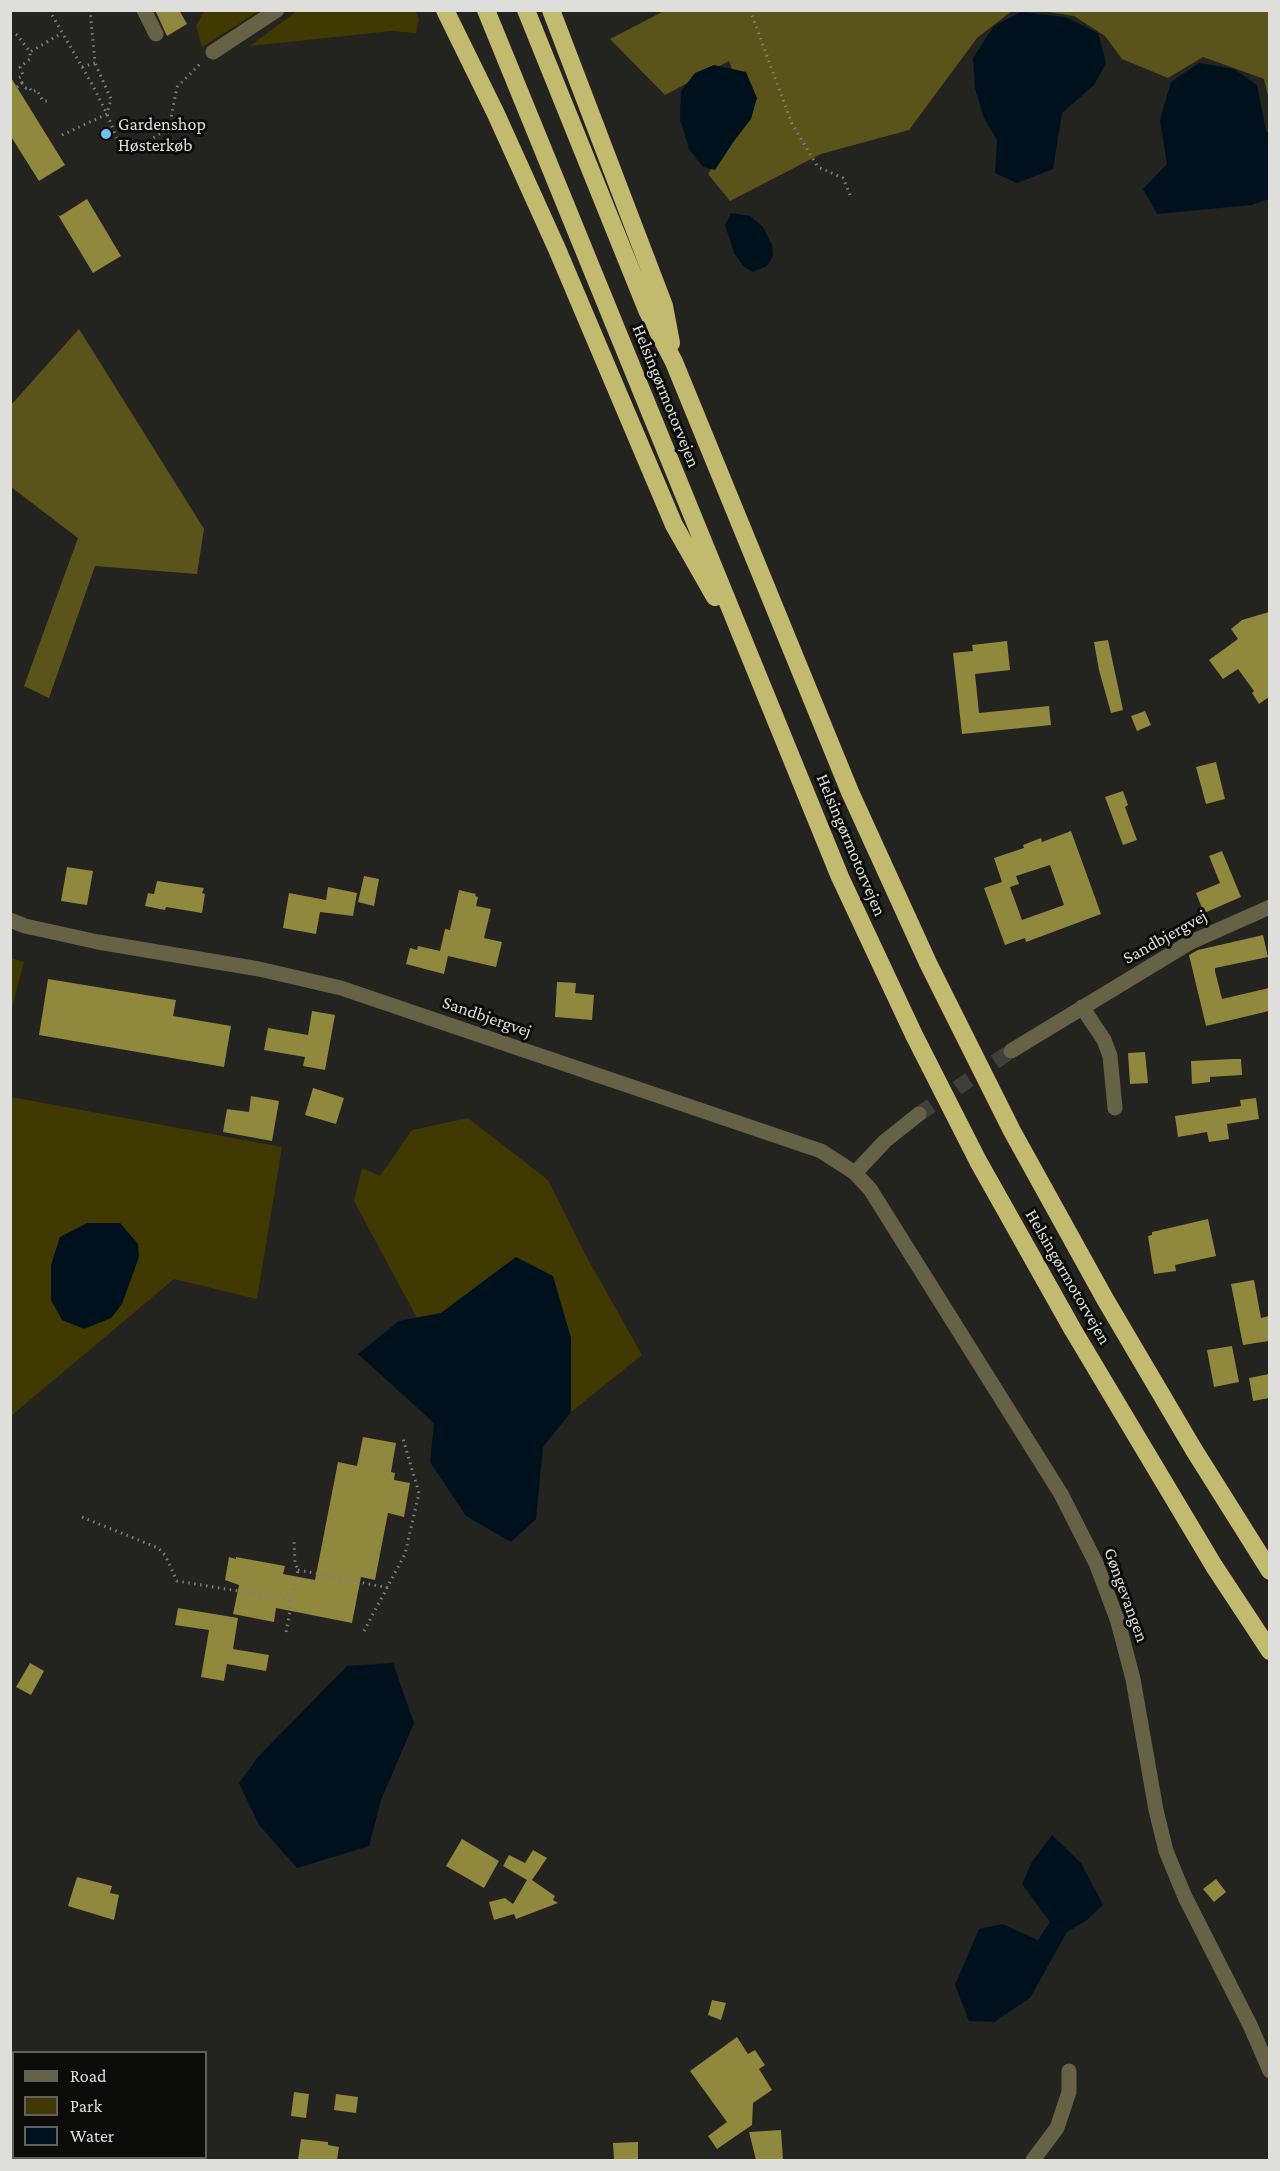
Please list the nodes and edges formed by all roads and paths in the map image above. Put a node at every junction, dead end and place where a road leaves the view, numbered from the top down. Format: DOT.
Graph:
graph roads {
  1 [pos="49,10"];
  2 [pos="90,10"];
  3 [pos="144,10"];
  4 [pos="277,10"];
  5 [pos="446,10"];
  6 [pos="486,10"];
  7 [pos="526,10"];
  8 [pos="551,10"];
  9 [pos="750,10"];
  10 [pos="10,33"];
  11 [pos="62,33"];
  12 [pos="156,34"];
  13 [pos="30,52"];
  14 [pos="213,52"];
  15 [pos="95,63"];
  16 [pos="82,67"];
  17 [pos="22,83"];
  18 [pos="17,87"];
  19 [pos="48,102"];
  20 [pos="107,114"];
  21 [pos="62,135"];
  22 [pos="850,195"];
  23 [pos="674,362"];
  24 [pos="752,664"];
  25 [pos="1269,907"];
  26 [pos="10,920"];
  27 [pos="1082,1007"];
  28 [pos="1011,1051"];
  29 [pos="1115,1108"];
  30 [pos="919,1114"];
  31 [pos="855,1173"];
  32 [pos="403,1439"];
  33 [pos="82,1517"];
  34 [pos="294,1541"];
  35 [pos="298,1570"];
  36 [pos="1269,1570"];
  37 [pos="388,1587"];
  38 [pos="293,1600"];
  39 [pos="364,1631"];
  40 [pos="286,1632"];
  41 [pos="1269,1651"];
  42 [pos="1069,2071"];
  43 [pos="1269,2072"];
  44 [pos="1033,2160"];
  1 -- 11 [label="path"];
  2 -- 15 [label="path"];
  3 -- 12 [label="street"];
  4 -- 14 [label="street"];
  5 -- 24 [label="highway"];
  6 -- 24 [label="highway, Helsingørmotorvejen"];
  7 -- 23 [label="highway, Helsingørmotorvejen"];
  8 -- 23 [label="highway"];
  9 -- 22 [label="path"];
  10 -- 13 [label="path"];
  11 -- 13 [label="path"];
  11 -- 16 [label="path"];
  13 -- 17 [label="path"];
  14 -- 20 [label="path"];
  15 -- 16 [label="path"];
  15 -- 20 [label="path"];
  16 -- 20 [label="path"];
  17 -- 18 [label="path"];
  17 -- 19 [label="path"];
  20 -- 21 [label="path"];
  23 -- 36 [label="highway, Helsingørmotorvejen"];
  24 -- 41 [label="highway, Helsingørmotorvejen"];
  25 -- 27 [label="street, Sandbjergvej"];
  26 -- 31 [label="street, Sandbjergvej"];
  27 -- 28 [label="street, Sandbjergvej"];
  27 -- 29 [label="street"];
  30 -- 31 [label="street"];
  31 -- 43 [label="street, Gøngevangen"];
  32 -- 37 [label="path"];
  33 -- 38 [label="path"];
  34 -- 35 [label="path"];
  35 -- 37 [label="path"];
  35 -- 38 [label="path"];
  37 -- 39 [label="path"];
  38 -- 40 [label="path"];
  42 -- 44 [label="street"];
}
